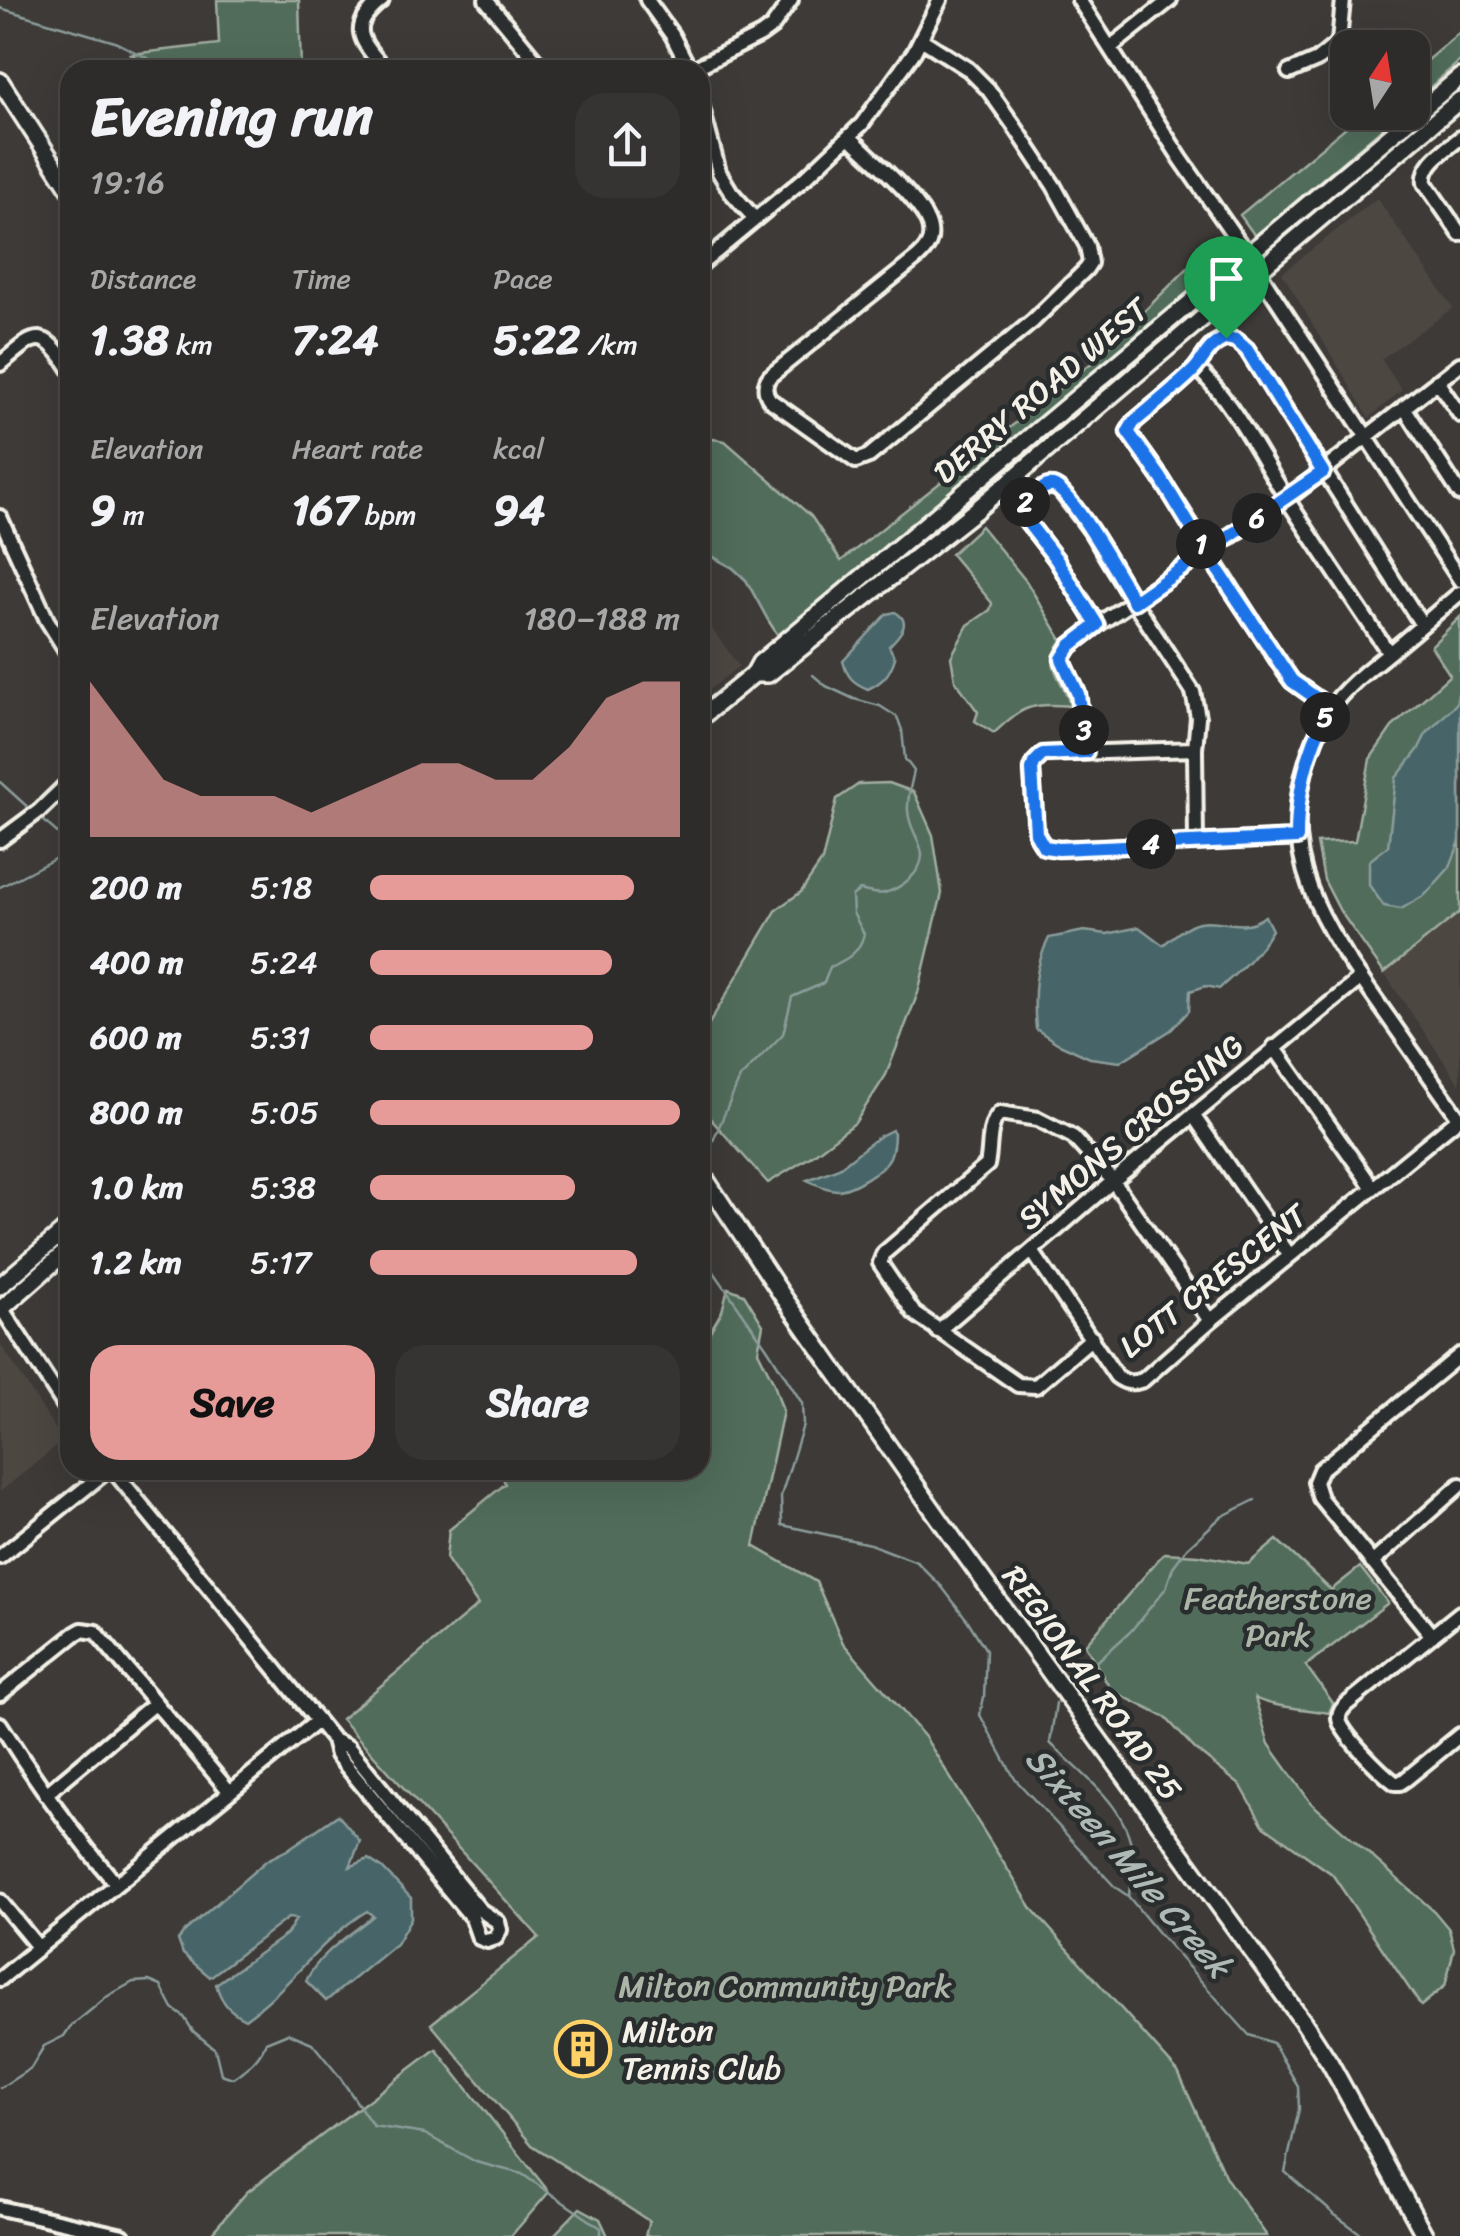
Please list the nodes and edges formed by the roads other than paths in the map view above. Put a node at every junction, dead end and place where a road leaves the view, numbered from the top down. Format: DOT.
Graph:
graph roads {
  1 [pos="382,0"];
  2 [pos="486,0"];
  3 [pos="648,0"];
  4 [pos="792,0"];
  5 [pos="940,0"];
  6 [pos="1080,0"];
  7 [pos="1170,0"];
  8 [pos="1344,0"];
  9 [pos="921,39"];
  10 [pos="1111,47"];
  11 [pos="377,60"];
  12 [pos="536,60"];
  13 [pos="686,60"];
  14 [pos="710,60"];
  15 [pos="1288,72"];
  16 [pos="1460,76"];
  17 [pos="0,81"];
  18 [pos="1460,100"];
  19 [pos="710,138"];
  20 [pos="850,138"];
  21 [pos="1460,138"];
  22 [pos="60,174"];
  23 [pos="755,219"];
  24 [pos="1460,234"];
  25 [pos="1248,254"];
  26 [pos="710,257"];
  27 [pos="1259,272"];
  28 [pos="60,356"];
  29 [pos="0,364"];
  30 [pos="1460,364"];
  31 [pos="1196,368"];
  32 [pos="1437,382"];
  33 [pos="1404,407"];
  34 [pos="1460,415"];
  35 [pos="1366,436"];
  36 [pos="1323,472"];
  37 [pos="1460,494"];
  38 [pos="1287,499"];
  39 [pos="0,517"];
  40 [pos="1206,552"];
  41 [pos="1460,580"];
  42 [pos="1460,593"];
  43 [pos="1134,602"];
  44 [pos="1097,625"];
  45 [pos="1422,625"];
  46 [pos="60,641"];
  47 [pos="1388,654"];
  48 [pos="754,674"];
  49 [pos="1330,708"];
  50 [pos="710,710"];
  51 [pos="1195,750"];
  52 [pos="1086,752"];
  53 [pos="60,791"];
  54 [pos="1297,838"];
  55 [pos="0,840"];
  56 [pos="1196,841"];
  57 [pos="1361,978"];
  58 [pos="1274,1047"];
  59 [pos="1194,1115"];
  60 [pos="1460,1119"];
  61 [pos="1113,1181"];
  62 [pos="710,1186"];
  63 [pos="1373,1188"];
  64 [pos="60,1235"];
  65 [pos="1032,1251"];
  66 [pos="1290,1256"];
  67 [pos="60,1257"];
  68 [pos="0,1286"];
  69 [pos="1,1308"];
  70 [pos="1210,1321"];
  71 [pos="938,1330"];
  72 [pos="1092,1338"];
  73 [pos="1460,1355"];
  74 [pos="60,1399"];
  75 [pos="98,1480"];
  76 [pos="119,1480"];
  77 [pos="1460,1485"];
  78 [pos="0,1556"];
  79 [pos="1372,1563"];
  80 [pos="1460,1613"];
  81 [pos="1432,1636"];
  82 [pos="0,1694"];
  83 [pos="155,1703"];
  84 [pos="316,1722"];
  85 [pos="0,1724"];
  86 [pos="1460,1735"];
  87 [pos="332,1740"];
  88 [pos="230,1792"];
  89 [pos="46,1794"];
  90 [pos="116,1884"];
  91 [pos="0,1901"];
  92 [pos="38,1947"];
  93 [pos="0,1979"];
  94 [pos="0,2208"];
  95 [pos="123,2236"];
  96 [pos="1425,2236"];
  1 -- 11 [label="street"];
  2 -- 12 [label="street"];
  3 -- 13 [label="street"];
  4 -- 14 [label="street"];
  5 -- 9 [label="street"];
  6 -- 10 [label="street"];
  7 -- 10 [label="street"];
  8 -- 15 [label="street"];
  9 -- 20 [label="street"];
  9 -- 20 [label="street"];
  10 -- 25 [label="street"];
  16 -- 25 [label="main road, DERRY ROAD WEST"];
  17 -- 22 [label="main road"];
  18 -- 27 [label="main road, DERRY ROAD WEST"];
  19 -- 23 [label="street"];
  20 -- 23 [label="street"];
  21 -- 24 [label="street"];
  23 -- 26 [label="street"];
  25 -- 27 [label="street"];
  25 -- 48 [label="main road, DERRY ROAD WEST"];
  27 -- 35 [label="street"];
  27 -- 48 [label="main road, DERRY ROAD WEST"];
  28 -- 29 [label="street"];
  30 -- 32 [label="street"];
  31 -- 36 [label="street"];
  31 -- 38 [label="street"];
  31 -- 40 [label="street"];
  32 -- 33 [label="street"];
  32 -- 34 [label="street"];
  33 -- 35 [label="street"];
  33 -- 37 [label="street"];
  35 -- 36 [label="street"];
  35 -- 41 [label="street"];
  36 -- 38 [label="street"];
  36 -- 45 [label="street"];
  38 -- 40 [label="street"];
  38 -- 47 [label="street"];
  39 -- 46 [label="street"];
  40 -- 43 [label="street"];
  40 -- 49 [label="street"];
  42 -- 45 [label="street"];
  43 -- 44 [label="street"];
  43 -- 44 [label="street"];
  43 -- 51 [label="street"];
  44 -- 52 [label="street"];
  45 -- 47 [label="street"];
  47 -- 49 [label="street"];
  48 -- 50 [label="main road, DERRY ROAD WEST"];
  49 -- 54 [label="street"];
  51 -- 52 [label="street"];
  51 -- 56 [label="street"];
  52 -- 56 [label="street"];
  53 -- 55 [label="street"];
  54 -- 56 [label="street"];
  54 -- 57 [label="street"];
  57 -- 58 [label="street, SYMONS CROSSING"];
  57 -- 60 [label="street"];
  58 -- 59 [label="street, SYMONS CROSSING"];
  58 -- 63 [label="street"];
  59 -- 61 [label="street, SYMONS CROSSING"];
  59 -- 66 [label="street"];
  60 -- 63 [label="street, LOTT CRESCENT"];
  61 -- 65 [label="street, SYMONS CROSSING"];
  61 -- 70 [label="street"];
  61 -- 71 [label="street"];
  62 -- 96 [label="main road, REGIONAL ROAD 25"];
  63 -- 66 [label="street, LOTT CRESCENT"];
  64 -- 68 [label="main road"];
  65 -- 71 [label="street, SYMONS CROSSING"];
  65 -- 72 [label="street, LOTT CRESCENT"];
  66 -- 70 [label="street, LOTT CRESCENT"];
  67 -- 69 [label="main road"];
  69 -- 74 [label="street"];
  70 -- 72 [label="street, LOTT CRESCENT"];
  71 -- 72 [label="street"];
  73 -- 79 [label="street"];
  75 -- 78 [label="street"];
  76 -- 84 [label="street"];
  77 -- 79 [label="street"];
  79 -- 81 [label="street"];
  80 -- 81 [label="street"];
  81 -- 86 [label="street"];
  82 -- 83 [label="street"];
  83 -- 88 [label="street"];
  83 -- 89 [label="street"];
  84 -- 87 [label="street"];
  84 -- 88 [label="street"];
  85 -- 89 [label="street"];
  87 -- 87 [label="street"];
  88 -- 90 [label="street"];
  89 -- 90 [label="street"];
  90 -- 92 [label="street"];
  91 -- 92 [label="street"];
  92 -- 93 [label="street"];
  94 -- 95 [label="street"];
}
